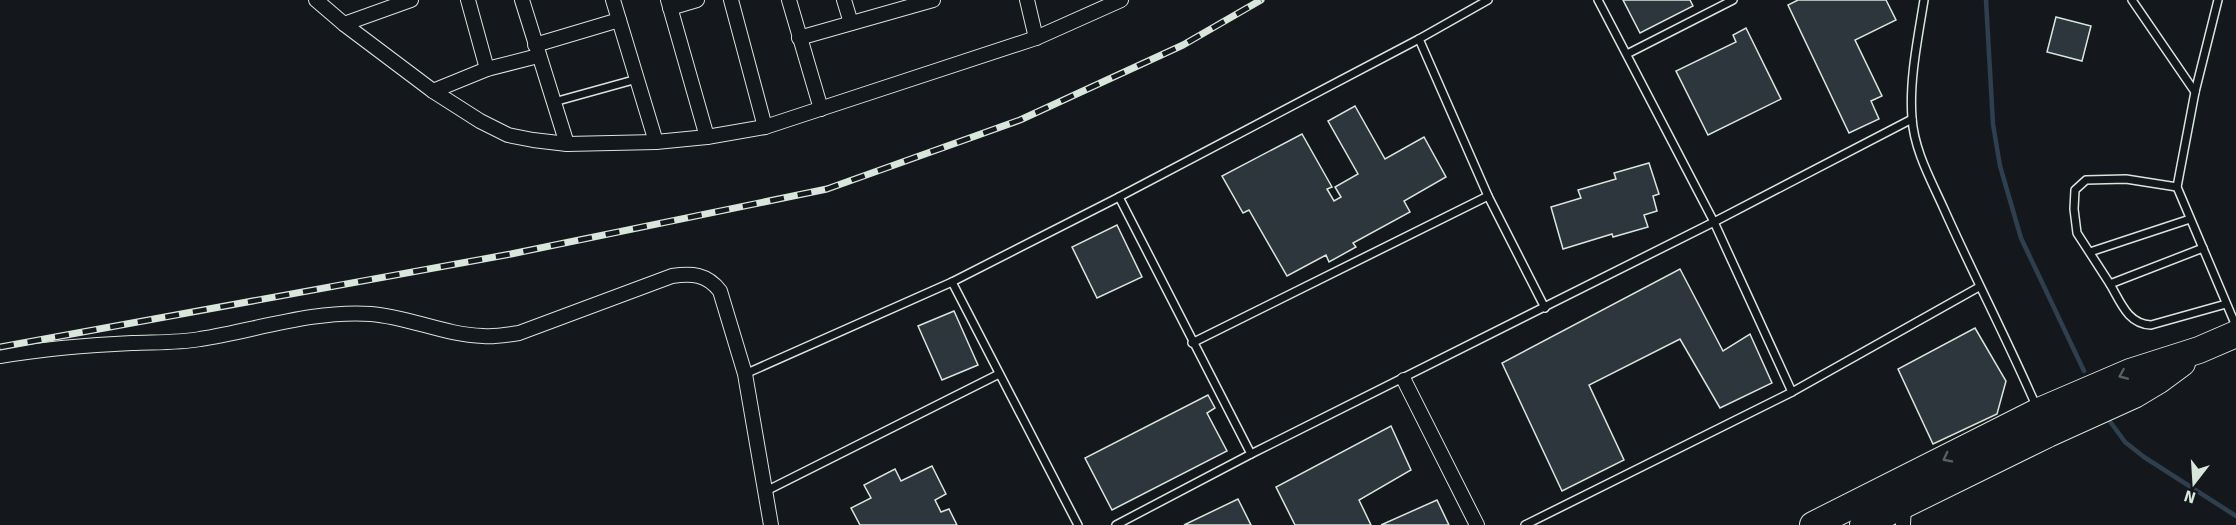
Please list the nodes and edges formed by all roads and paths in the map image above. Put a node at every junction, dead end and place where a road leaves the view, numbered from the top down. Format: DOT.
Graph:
graph roads {
  1 [pos="316,0"];
  2 [pos="409,0"];
  3 [pos="468,0"];
  4 [pos="522,0"];
  5 [pos="613,0"];
  6 [pos="697,0"];
  7 [pos="731,0"];
  8 [pos="789,0"];
  9 [pos="844,0"];
  10 [pos="933,0"];
  11 [pos="1027,0"];
  12 [pos="1121,0"];
  13 [pos="1488,0"];
  14 [pos="1598,0"];
  15 [pos="1732,0"];
  16 [pos="1924,0"];
  17 [pos="2132,0"];
  18 [pos="2218,0"];
  19 [pos="669,4"];
  20 [pos="898,5"];
  21 [pos="1098,5"];
  22 [pos="619,20"];
  23 [pos="851,23"];
  24 [pos="344,24"];
  25 [pos="799,38"];
  26 [pos="1036,38"];
  27 [pos="1419,39"];
  28 [pos="536,50"];
  29 [pos="1627,54"];
  30 [pos="487,69"];
  31 [pos="637,79"];
  32 [pos="433,91"];
  33 [pos="2195,92"];
  34 [pos="554,102"];
  35 [pos="821,109"];
  36 [pos="1912,118"];
  37 [pos="765,127"];
  38 [pos="707,137"];
  39 [pos="656,142"];
  40 [pos="567,144"];
  41 [pos="2176,187"];
  42 [pos="1488,196"];
  43 [pos="1119,197"];
  44 [pos="2190,219"];
  45 [pos="1714,222"];
  46 [pos="2203,248"];
  47 [pos="2090,252"];
  48 [pos="952,282"];
  49 [pos="2110,284"];
  50 [pos="1979,287"];
  51 [pos="2226,304"];
  52 [pos="1545,308"];
  53 [pos="2236,326"];
  54 [pos="2236,334"];
  55 [pos="1192,343"];
  56 [pos="0,356"];
  57 [pos="745,374"];
  58 [pos="999,374"];
  59 [pos="1404,380"];
  60 [pos="1792,392"];
  61 [pos="2044,422"];
  62 [pos="1251,454"];
  63 [pos="764,492"];
  64 [pos="1900,506"];
  65 [pos="771,525"];
  66 [pos="1078,525"];
  67 [pos="1116,525"];
  68 [pos="1477,525"];
  69 [pos="1525,525"];
  70 [pos="1813,525"];
  71 [pos="1863,525"];
  1 -- 24 [label="street"];
  2 -- 24 [label="street"];
  3 -- 30 [label="street"];
  4 -- 28 [label="street"];
  5 -- 22 [label="street"];
  6 -- 19 [label="street"];
  7 -- 37 [label="street"];
  8 -- 25 [label="street"];
  9 -- 23 [label="street"];
  10 -- 20 [label="street"];
  11 -- 26 [label="street"];
  12 -- 21 [label="street"];
  13 -- 27 [label="lane"];
  14 -- 29 [label="lane"];
  15 -- 29 [label="lane"];
  16 -- 36 [label="lane"];
  17 -- 33 [label="lane"];
  18 -- 33 [label="lane"];
  19 -- 38 [label="street"];
  20 -- 23 [label="street"];
  21 -- 26 [label="street"];
  22 -- 28 [label="street"];
  22 -- 31 [label="street"];
  23 -- 25 [label="street"];
  24 -- 32 [label="street"];
  25 -- 35 [label="street"];
  26 -- 35 [label="street"];
  27 -- 42 [label="lane"];
  27 -- 43 [label="lane"];
  28 -- 30 [label="street"];
  28 -- 34 [label="street"];
  29 -- 45 [label="lane"];
  30 -- 32 [label="street"];
  31 -- 34 [label="lane"];
  31 -- 39 [label="street"];
  32 -- 40 [label="street"];
  33 -- 41 [label="lane"];
  34 -- 40 [label="street"];
  35 -- 37 [label="street"];
  36 -- 45 [label="lane"];
  36 -- 50 [label="lane"];
  37 -- 38 [label="street"];
  38 -- 39 [label="street"];
  39 -- 40 [label="street"];
  41 -- 44 [label="lane"];
  41 -- 47 [label="lane"];
  42 -- 52 [label="lane"];
  42 -- 55 [label="lane"];
  43 -- 48 [label="lane"];
  43 -- 55 [label="lane"];
  44 -- 46 [label="lane"];
  44 -- 47 [label="lane"];
  45 -- 52 [label="lane"];
  45 -- 60 [label="lane"];
  46 -- 49 [label="lane"];
  46 -- 51 [label="lane"];
  47 -- 49 [label="lane"];
  48 -- 57 [label="lane"];
  48 -- 58 [label="lane"];
  49 -- 51 [label="lane"];
  50 -- 60 [label="lane"];
  50 -- 61 [label="lane"];
  51 -- 53 [label="lane"];
  52 -- 59 [label="lane"];
  54 -- 61 [label="highway"];
  55 -- 62 [label="lane"];
  56 -- 57 [label="street"];
  57 -- 63 [label="street"];
  58 -- 63 [label="lane"];
  58 -- 66 [label="lane"];
  59 -- 62 [label="lane"];
  59 -- 68 [label="street"];
  60 -- 69 [label="lane"];
  61 -- 64 [label="highway"];
  62 -- 67 [label="lane"];
  63 -- 65 [label="street"];
  64 -- 70 [label="highway"];
  64 -- 71 [label="highway"];
}
